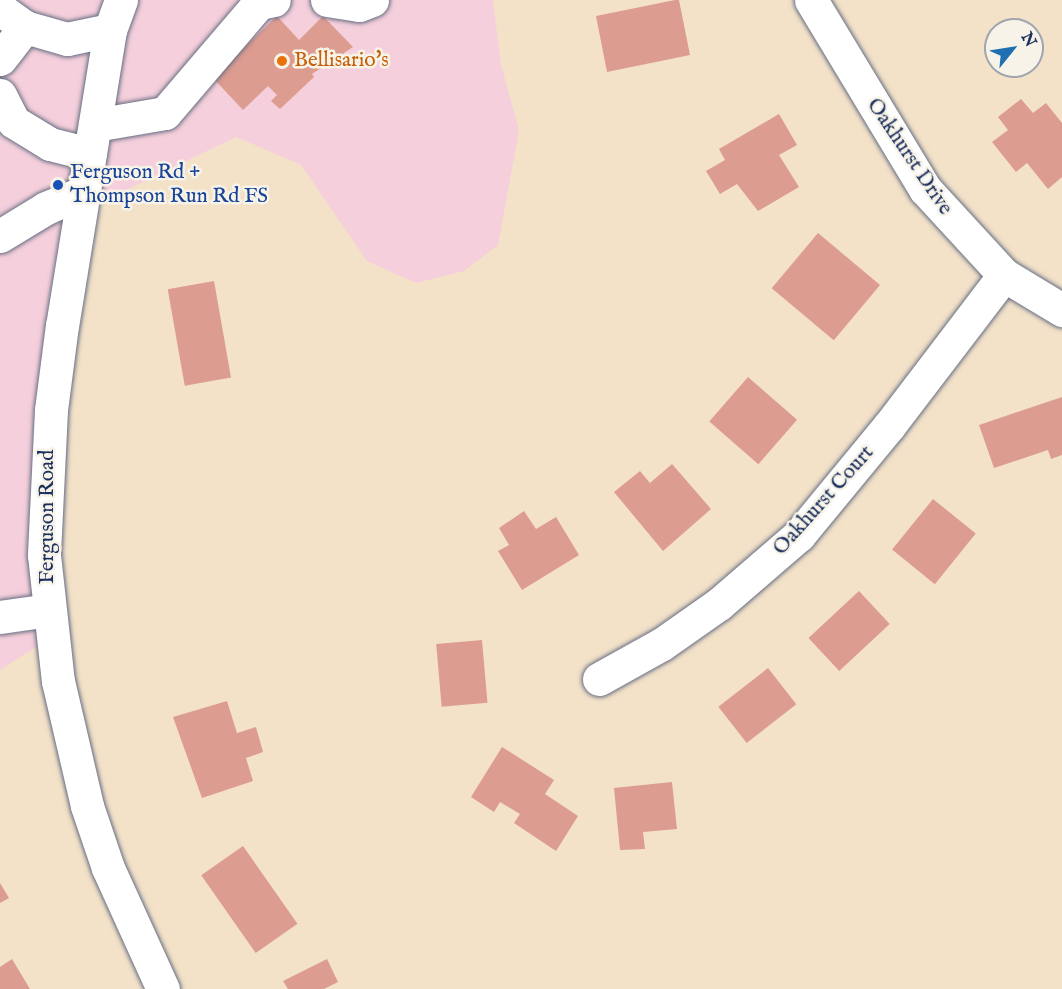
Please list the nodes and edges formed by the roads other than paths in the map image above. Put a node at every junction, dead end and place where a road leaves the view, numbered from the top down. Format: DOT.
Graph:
graph roads {
  1 [pos="121,0"];
  2 [pos="274,0"];
  3 [pos="327,0"];
  4 [pos="372,0"];
  5 [pos="811,0"];
  6 [pos="107,15"];
  7 [pos="12,18"];
  8 [pos="0,59"];
  9 [pos="0,95"];
  10 [pos="93,140"];
  11 [pos="84,192"];
  12 [pos="0,236"];
  13 [pos="1004,275"];
  14 [pos="1062,310"];
  15 [pos="49,610"];
  16 [pos="0,617"];
  17 [pos="599,679"];
  18 [pos="163,989"];
  1 -- 6 [label="street, Ferguson Road"];
  2 -- 10 [label="street"];
  3 -- 4 [label="street"];
  5 -- 13 [label="street, Oakhurst Drive"];
  6 -- 7 [label="street"];
  6 -- 10 [label="street, Ferguson Road"];
  7 -- 8 [label="street"];
  9 -- 10 [label="street"];
  10 -- 11 [label="street, Ferguson Road"];
  11 -- 12 [label="street"];
  11 -- 15 [label="street, Ferguson Road"];
  13 -- 14 [label="street, Oakhurst Drive"];
  13 -- 17 [label="street, Oakhurst Court"];
  15 -- 16 [label="street"];
  15 -- 18 [label="street, Ferguson Road"];
}
